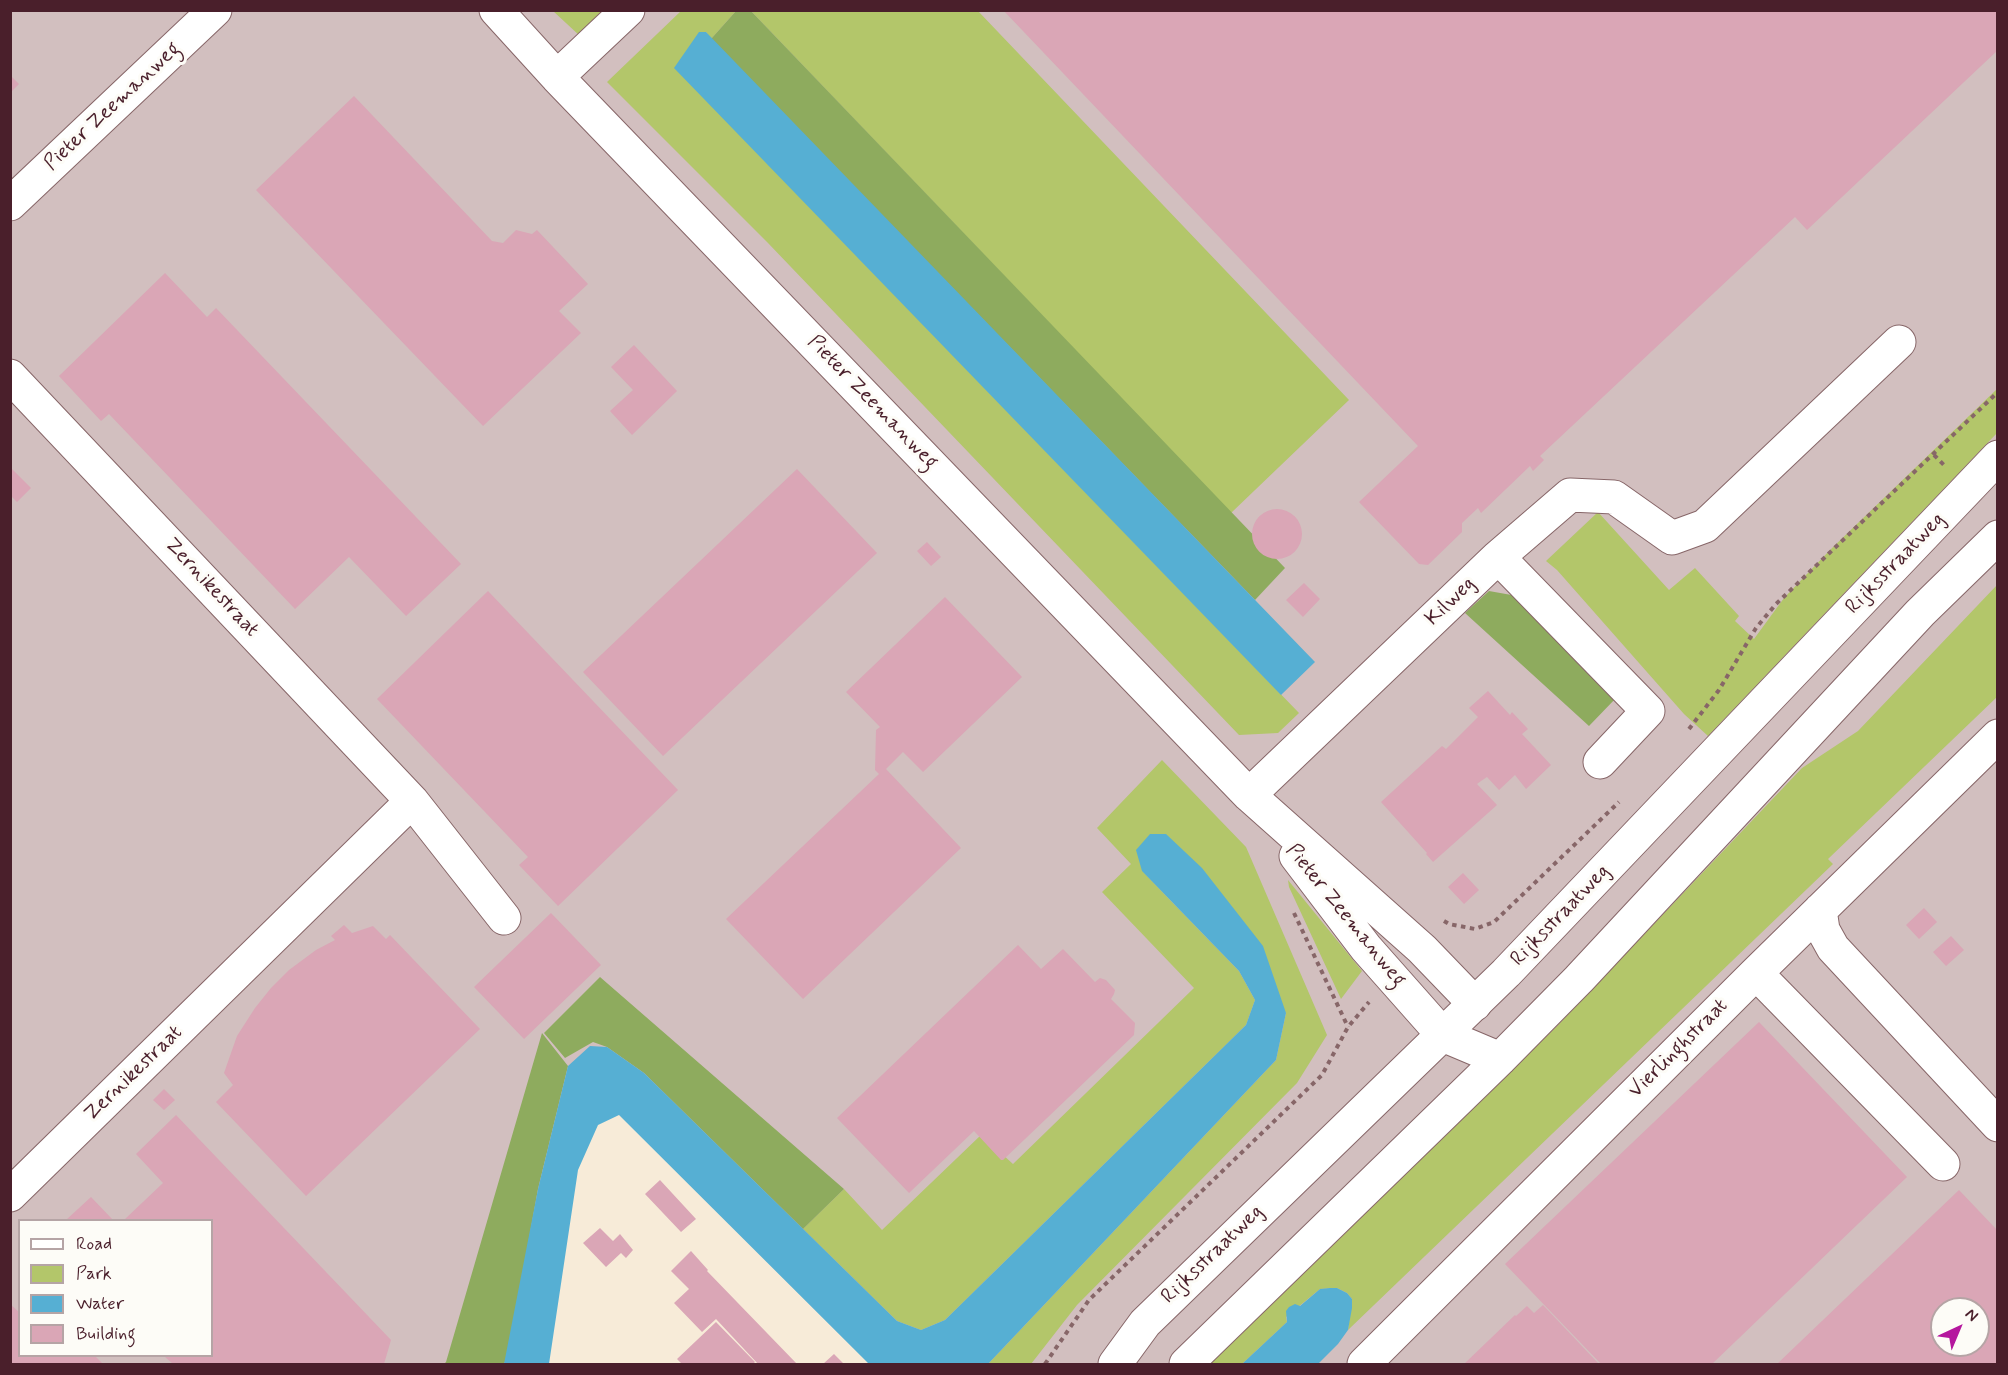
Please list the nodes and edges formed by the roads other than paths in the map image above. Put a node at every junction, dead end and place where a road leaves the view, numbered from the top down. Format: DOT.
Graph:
graph roads {
  1 [pos="215,10"];
  2 [pos="496,10"];
  3 [pos="628,10"];
  4 [pos="556,77"];
  5 [pos="10,204"];
  6 [pos="1899,342"];
  7 [pos="10,376"];
  8 [pos="1998,457"];
  9 [pos="1998,537"];
  10 [pos="1498,557"];
  11 [pos="1998,736"];
  12 [pos="1600,762"];
  13 [pos="1249,795"];
  14 [pos="412,801"];
  15 [pos="1820,910"];
  16 [pos="504,918"];
  17 [pos="1756,973"];
  18 [pos="1475,1004"];
  19 [pos="1443,1035"];
  20 [pos="1500,1059"];
  21 [pos="1998,1125"];
  22 [pos="1943,1164"];
  23 [pos="10,1196"];
  24 [pos="1115,1365"];
  25 [pos="1186,1365"];
  26 [pos="1364,1365"];
  1 -- 5 [label="street, Pieter Zeemanweg"];
  2 -- 4 [label="street, Pieter Zeemanweg"];
  3 -- 4 [label="street"];
  4 -- 13 [label="street, Pieter Zeemanweg"];
  6 -- 10 [label="street, Kilweg"];
  7 -- 14 [label="street, Zernikestraat"];
  8 -- 18 [label="street, Rijksstraatweg"];
  9 -- 20 [label="street"];
  10 -- 12 [label="street"];
  10 -- 13 [label="street, Kilweg"];
  11 -- 15 [label="street, Vierlinghstraat"];
  13 -- 18 [label="street, Pieter Zeemanweg"];
  13 -- 19 [label="street, Pieter Zeemanweg"];
  14 -- 16 [label="street, Zernikestraat"];
  14 -- 23 [label="street, Zernikestraat"];
  15 -- 17 [label="street, Vierlinghstraat"];
  15 -- 21 [label="street"];
  17 -- 22 [label="street"];
  17 -- 26 [label="street, Vierlinghstraat"];
  18 -- 19 [label="street, Rijksstraatweg"];
  18 -- 20 [label="street, Pieter Zeemanweg"];
  19 -- 20 [label="street"];
  19 -- 24 [label="street, Rijksstraatweg"];
  20 -- 25 [label="street"];
}
